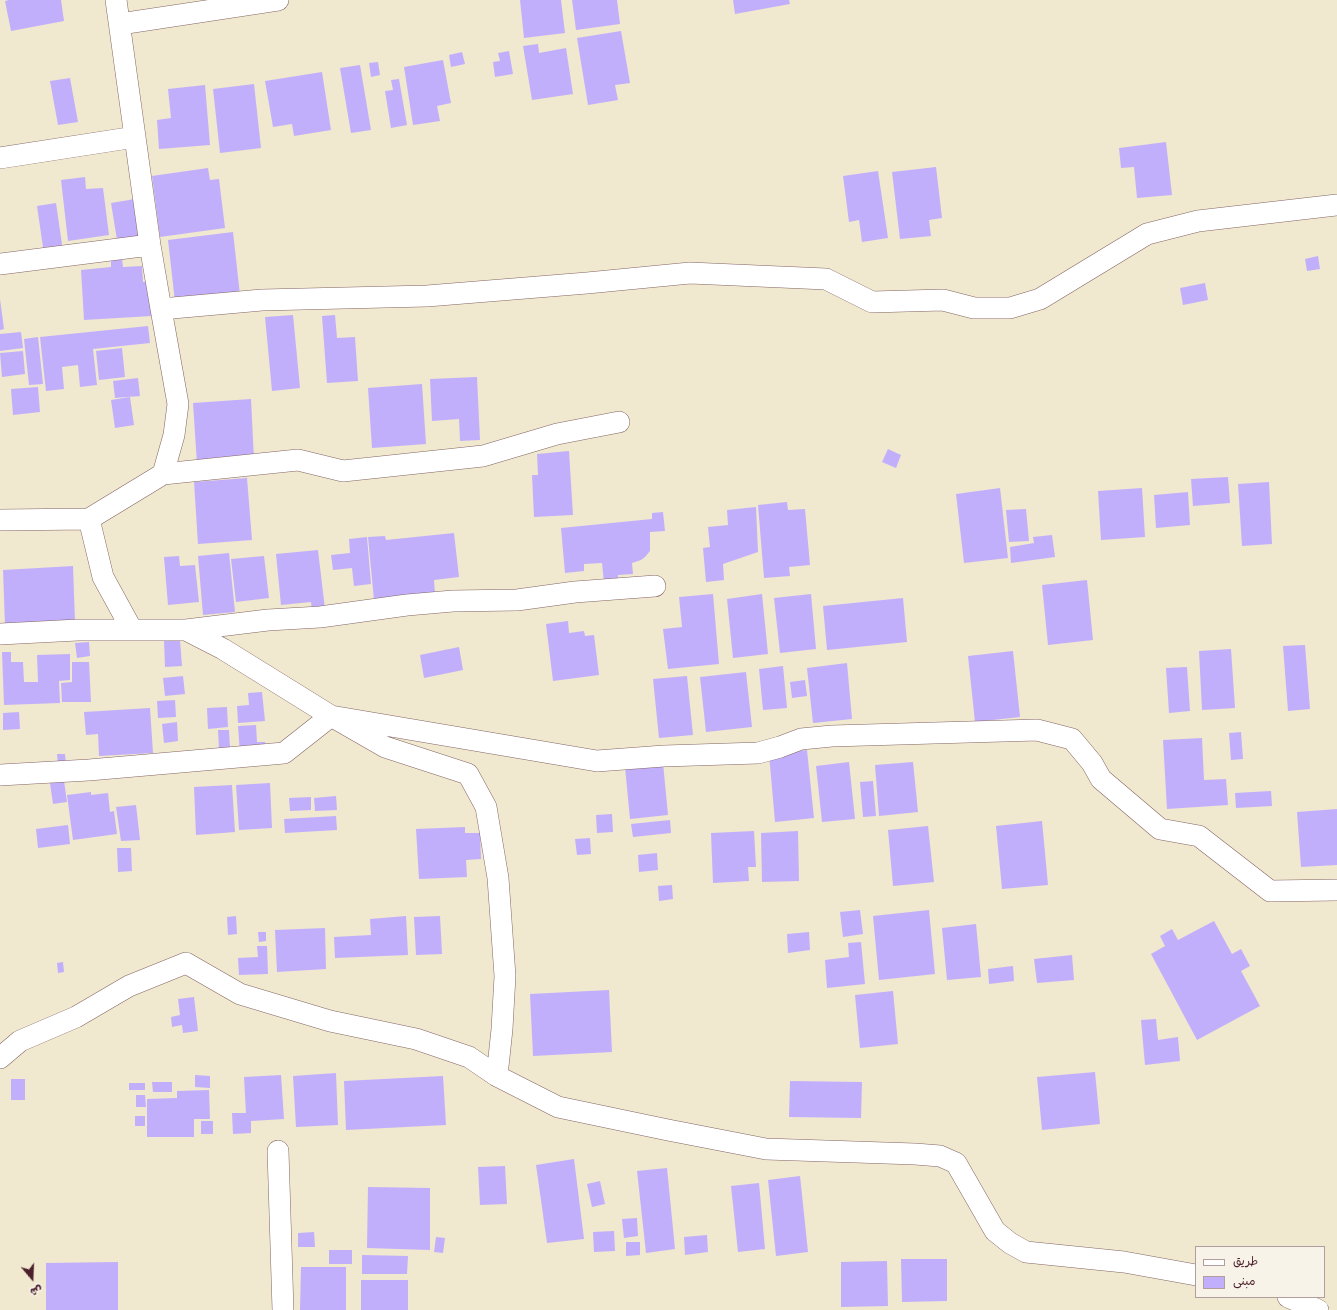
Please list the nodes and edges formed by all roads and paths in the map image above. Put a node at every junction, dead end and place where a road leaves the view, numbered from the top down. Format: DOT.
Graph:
graph roads {
  1 [pos="116,0"];
  2 [pos="278,0"];
  3 [pos="120,24"];
  4 [pos="135,137"];
  5 [pos="0,158"];
  6 [pos="1337,205"];
  7 [pos="150,245"];
  8 [pos="0,264"];
  9 [pos="161,309"];
  10 [pos="619,422"];
  11 [pos="163,474"];
  12 [pos="88,519"];
  13 [pos="0,520"];
  14 [pos="655,586"];
  15 [pos="132,630"];
  16 [pos="186,630"];
  17 [pos="0,634"];
  18 [pos="331,716"];
  19 [pos="0,774"];
  20 [pos="1337,890"];
  21 [pos="0,1058"];
  22 [pos="497,1076"];
  23 [pos="278,1151"];
  24 [pos="1195,1275"];
  25 [pos="1290,1298"];
  26 [pos="282,1310"];
  27 [pos="1318,1310"];
  1 -- 3 [label="street"];
  2 -- 3 [label="street"];
  3 -- 4 [label="street"];
  4 -- 5 [label="street"];
  4 -- 7 [label="street"];
  6 -- 9 [label="street"];
  7 -- 8 [label="street"];
  7 -- 9 [label="street"];
  9 -- 11 [label="street"];
  10 -- 11 [label="street"];
  11 -- 12 [label="street"];
  12 -- 13 [label="street"];
  12 -- 15 [label="street"];
  14 -- 16 [label="street"];
  15 -- 16 [label="street"];
  15 -- 17 [label="street"];
  16 -- 18 [label="street"];
  18 -- 19 [label="street"];
  18 -- 20 [label="street"];
  18 -- 22 [label="street"];
  21 -- 22 [label="street"];
  22 -- 24 [label="street"];
  23 -- 26 [label="street"];
  25 -- 27 [label="street"];
}
